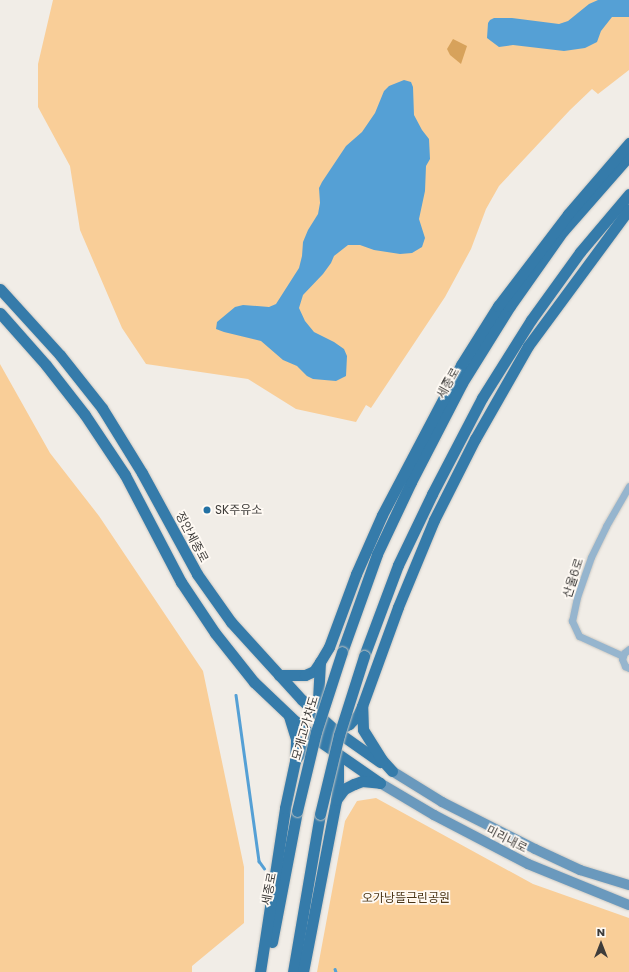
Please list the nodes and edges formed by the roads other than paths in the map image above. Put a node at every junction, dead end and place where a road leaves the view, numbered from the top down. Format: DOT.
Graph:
graph roads {
  1 [pos="629,143"];
  2 [pos="629,156"];
  3 [pos="629,194"];
  4 [pos="629,209"];
  5 [pos="0,289"];
  6 [pos="0,313"];
  7 [pos="629,486"];
  8 [pos="629,648"];
  9 [pos="342,652"];
  10 [pos="623,656"];
  11 [pos="320,662"];
  12 [pos="629,668"];
  13 [pos="278,675"];
  14 [pos="362,706"];
  15 [pos="288,715"];
  16 [pos="322,717"];
  17 [pos="332,733"];
  18 [pos="315,738"];
  19 [pos="333,749"];
  20 [pos="295,761"];
  21 [pos="392,771"];
  22 [pos="380,783"];
  23 [pos="336,800"];
  24 [pos="296,811"];
  25 [pos="629,885"];
  26 [pos="629,905"];
  27 [pos="260,972"];
  28 [pos="267,972"];
  29 [pos="293,972"];
  30 [pos="303,972"];
  1 -- 11 [label="highway"];
  2 -- 9 [label="highway, 세종로"];
  3 -- 29 [label="highway, bridge"];
  4 -- 14 [label="highway"];
  5 -- 13 [label="highway, 정안세종로"];
  6 -- 15 [label="highway"];
  7 -- 10 [label="street, 산울6로"];
  8 -- 10 [label="street"];
  9 -- 24 [label="highway, 모개고가차도, bridge"];
  10 -- 12 [label="street"];
  11 -- 13 [label="highway"];
  11 -- 16 [label="highway"];
  13 -- 16 [label="highway, 정안세종로"];
  14 -- 17 [label="highway"];
  14 -- 21 [label="highway"];
  15 -- 18 [label="highway"];
  15 -- 20 [label="highway"];
  16 -- 17 [label="highway, 정안세종로"];
  17 -- 18 [label="highway"];
  17 -- 19 [label="highway"];
  17 -- 21 [label="highway, 정안세종로"];
  18 -- 19 [label="highway"];
  18 -- 20 [label="highway"];
  19 -- 22 [label="highway"];
  19 -- 23 [label="highway"];
  20 -- 27 [label="highway"];
  21 -- 25 [label="main road, 미리내로"];
  22 -- 23 [label="highway"];
  22 -- 26 [label="main road, 미리내로"];
  23 -- 30 [label="highway"];
  24 -- 28 [label="highway, 세종로"];
}
